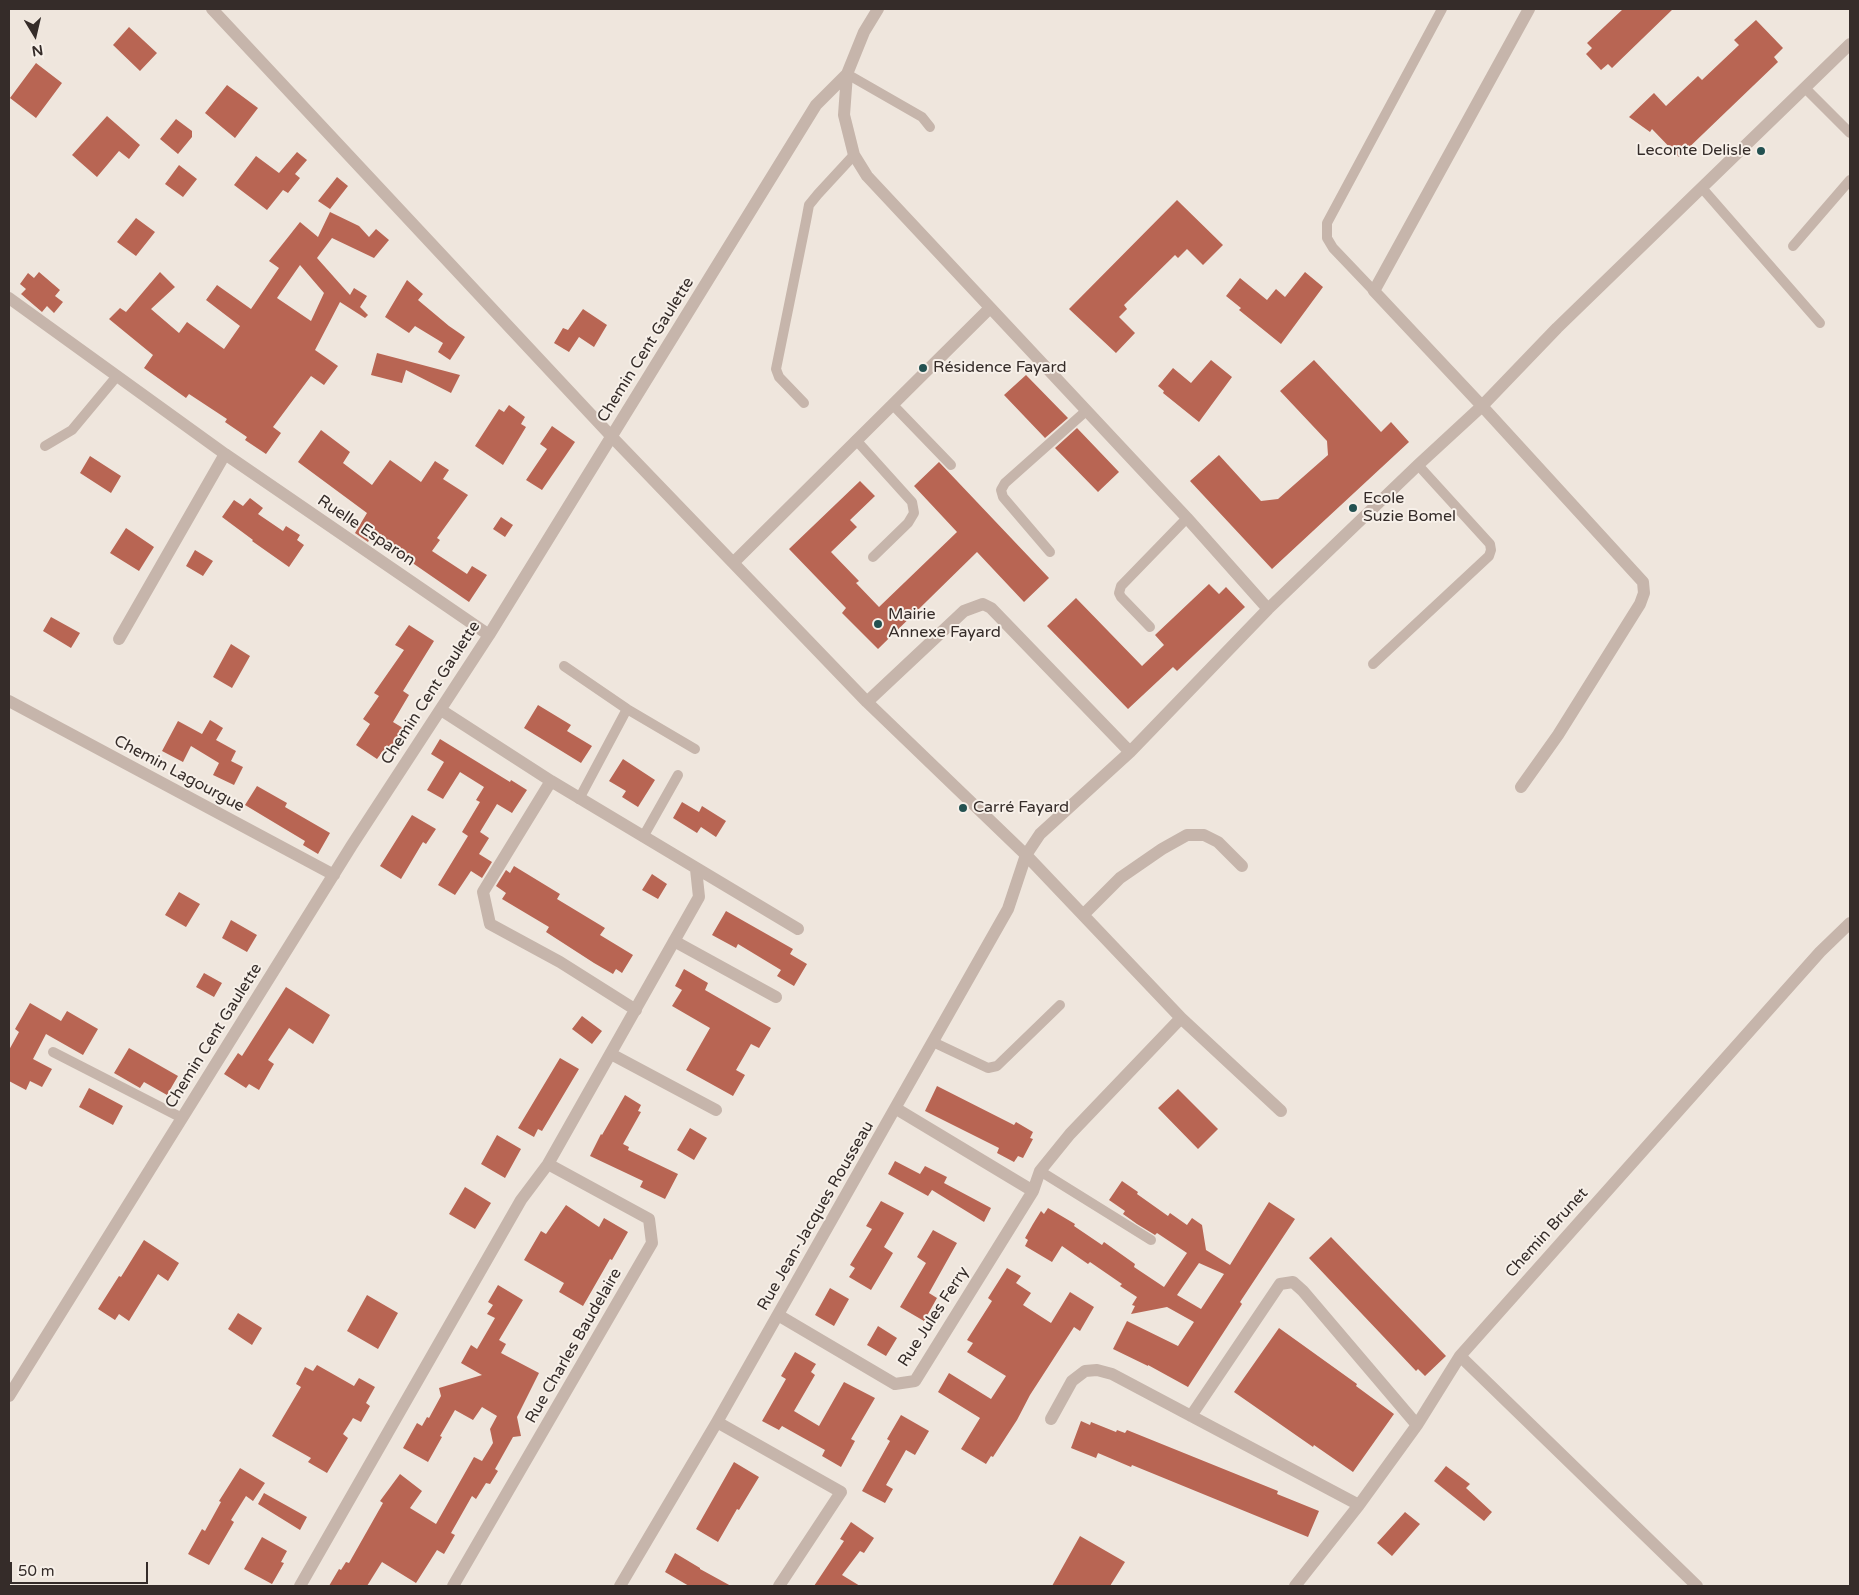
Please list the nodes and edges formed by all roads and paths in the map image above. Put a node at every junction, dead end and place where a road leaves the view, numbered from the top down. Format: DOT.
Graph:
graph roads {
  1 [pos="212,9"];
  2 [pos="878,9"];
  3 [pos="1442,9"];
  4 [pos="1529,9"];
  5 [pos="1850,44"];
  6 [pos="847,74"];
  7 [pos="1805,88"];
  8 [pos="930,127"];
  9 [pos="1850,133"];
  10 [pos="854,156"];
  11 [pos="1850,180"];
  12 [pos="1702,188"];
  13 [pos="1793,246"];
  14 [pos="1374,291"];
  15 [pos="9,298"];
  16 [pos="990,308"];
  17 [pos="1820,323"];
  18 [pos="117,376"];
  19 [pos="804,404"];
  20 [pos="893,405"];
  21 [pos="1482,406"];
  22 [pos="1086,410"];
  23 [pos="612,437"];
  24 [pos="856,440"];
  25 [pos="46,446"];
  26 [pos="225,454"];
  27 [pos="951,465"];
  28 [pos="1418,465"];
  29 [pos="1187,518"];
  30 [pos="1050,552"];
  31 [pos="873,556"];
  32 [pos="734,562"];
  33 [pos="1268,609"];
  34 [pos="1150,627"];
  35 [pos="489,635"];
  36 [pos="119,639"];
  37 [pos="1373,664"];
  38 [pos="564,666"];
  39 [pos="9,701"];
  40 [pos="867,702"];
  41 [pos="627,709"];
  42 [pos="441,710"];
  43 [pos="695,749"];
  44 [pos="1130,752"];
  45 [pos="678,775"];
  46 [pos="551,781"];
  47 [pos="1521,787"];
  48 [pos="579,798"];
  49 [pos="643,837"];
  50 [pos="1026,855"];
  51 [pos="1242,866"];
  52 [pos="696,869"];
  53 [pos="334,875"];
  54 [pos="1083,915"];
  55 [pos="1850,923"];
  56 [pos="798,930"];
  57 [pos="674,941"];
  58 [pos="776,998"];
  59 [pos="1060,1005"];
  60 [pos="636,1010"];
  61 [pos="1181,1018"];
  62 [pos="933,1042"];
  63 [pos="53,1052"];
  64 [pos="611,1054"];
  65 [pos="896,1108"];
  66 [pos="716,1110"];
  67 [pos="1281,1112"];
  68 [pos="182,1118"];
  69 [pos="548,1164"];
  70 [pos="1040,1171"];
  71 [pos="1033,1192"];
  72 [pos="1151,1240"];
  73 [pos="778,1315"];
  74 [pos="1460,1356"];
  75 [pos="9,1396"];
  76 [pos="1191,1416"];
  77 [pos="1051,1419"];
  78 [pos="717,1422"];
  79 [pos="1417,1425"];
  80 [pos="1359,1505"];
  81 [pos="300,1586"];
  82 [pos="453,1586"];
  83 [pos="620,1586"];
  84 [pos="779,1586"];
  85 [pos="1295,1586"];
  86 [pos="1697,1586"];
  1 -- 23 [label="street"];
  2 -- 6 [label="street, Chemin Cent Gaulette"];
  3 -- 14 [label="lane"];
  4 -- 14 [label="street"];
  5 -- 7 [label="street, Rue Jean-Jacques Rousseau"];
  6 -- 8 [label="lane"];
  6 -- 10 [label="street"];
  6 -- 23 [label="street, Chemin Cent Gaulette"];
  7 -- 9 [label="lane"];
  7 -- 12 [label="street, Rue Jean-Jacques Rousseau"];
  10 -- 16 [label="street"];
  10 -- 19 [label="lane"];
  11 -- 13 [label="lane"];
  12 -- 17 [label="lane"];
  12 -- 21 [label="street, Rue Jean-Jacques Rousseau"];
  14 -- 21 [label="street"];
  15 -- 18 [label="street, Ruelle Esparon"];
  16 -- 20 [label="street"];
  16 -- 22 [label="street"];
  18 -- 25 [label="lane"];
  18 -- 26 [label="street, Ruelle Esparon"];
  20 -- 24 [label="street"];
  20 -- 27 [label="lane"];
  21 -- 28 [label="street, Rue Jean-Jacques Rousseau"];
  21 -- 47 [label="street"];
  22 -- 29 [label="street"];
  22 -- 30 [label="lane"];
  23 -- 32 [label="street"];
  23 -- 35 [label="street, Chemin Cent Gaulette"];
  24 -- 31 [label="lane"];
  24 -- 32 [label="street"];
  26 -- 35 [label="street, Ruelle Esparon"];
  26 -- 36 [label="street"];
  28 -- 33 [label="street, Rue Jean-Jacques Rousseau"];
  28 -- 37 [label="lane"];
  29 -- 33 [label="street"];
  29 -- 34 [label="lane"];
  32 -- 40 [label="street"];
  33 -- 44 [label="street, Rue Jean-Jacques Rousseau"];
  35 -- 42 [label="street, Chemin Cent Gaulette"];
  38 -- 41 [label="lane"];
  39 -- 53 [label="street, Chemin Lagourgue"];
  40 -- 44 [label="street"];
  40 -- 50 [label="street"];
  41 -- 43 [label="lane"];
  41 -- 48 [label="lane"];
  42 -- 46 [label="street"];
  42 -- 53 [label="street, Chemin Cent Gaulette"];
  44 -- 50 [label="street, Rue Jean-Jacques Rousseau"];
  45 -- 49 [label="lane"];
  46 -- 48 [label="street"];
  46 -- 60 [label="street"];
  48 -- 49 [label="street"];
  49 -- 52 [label="street"];
  50 -- 54 [label="street"];
  50 -- 62 [label="street, Rue Jean-Jacques Rousseau"];
  51 -- 54 [label="street"];
  52 -- 56 [label="street"];
  52 -- 57 [label="street"];
  53 -- 68 [label="street, Chemin Cent Gaulette"];
  54 -- 61 [label="street"];
  55 -- 74 [label="street, Chemin Brunet"];
  57 -- 58 [label="street"];
  57 -- 60 [label="street"];
  59 -- 62 [label="lane"];
  60 -- 64 [label="street"];
  61 -- 67 [label="street"];
  61 -- 70 [label="street, Rue Jules Ferry"];
  62 -- 65 [label="street, Rue Jean-Jacques Rousseau"];
  63 -- 68 [label="lane"];
  64 -- 66 [label="street"];
  64 -- 69 [label="street"];
  65 -- 71 [label="street"];
  65 -- 73 [label="street, Rue Jean-Jacques Rousseau"];
  68 -- 75 [label="street, Chemin Cent Gaulette"];
  69 -- 81 [label="street"];
  69 -- 82 [label="street, Rue Charles Baudelaire"];
  70 -- 71 [label="street, Rue Jules Ferry"];
  70 -- 72 [label="lane"];
  71 -- 73 [label="street, Rue Jules Ferry"];
  73 -- 78 [label="street, Rue Jean-Jacques Rousseau"];
  74 -- 79 [label="street, Chemin Brunet"];
  74 -- 86 [label="street"];
  76 -- 77 [label="street"];
  76 -- 79 [label="street"];
  76 -- 80 [label="street"];
  78 -- 83 [label="street, Rue Jean-Jacques Rousseau"];
  78 -- 84 [label="street"];
  79 -- 80 [label="street, Chemin Brunet"];
  80 -- 85 [label="street, Chemin Brunet"];
}
